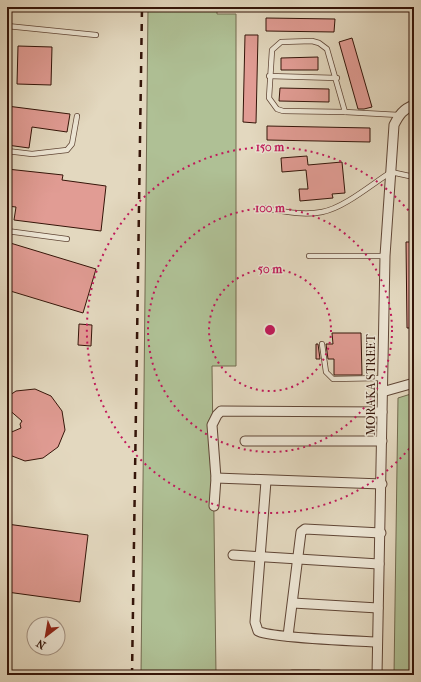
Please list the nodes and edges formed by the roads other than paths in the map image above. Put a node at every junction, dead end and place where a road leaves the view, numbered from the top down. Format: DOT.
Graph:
graph roads {
  1 [pos="7,26"];
  2 [pos="96,35"];
  3 [pos="270,76"];
  4 [pos="337,78"];
  5 [pos="414,106"];
  6 [pos="346,112"];
  7 [pos="399,115"];
  8 [pos="77,116"];
  9 [pos="7,151"];
  10 [pos="391,172"];
  11 [pos="414,177"];
  12 [pos="263,208"];
  13 [pos="7,231"];
  14 [pos="68,239"];
  15 [pos="309,256"];
  16 [pos="385,256"];
  17 [pos="322,344"];
  18 [pos="382,378"];
  19 [pos="414,383"];
  20 [pos="382,392"];
  21 [pos="382,412"];
  22 [pos="245,441"];
  23 [pos="382,441"];
  24 [pos="216,478"];
  25 [pos="266,481"];
  26 [pos="382,484"];
  27 [pos="214,506"];
  28 [pos="381,532"];
  29 [pos="233,555"];
  30 [pos="260,557"];
  31 [pos="298,560"];
  32 [pos="379,564"];
  33 [pos="293,603"];
  34 [pos="378,608"];
  35 [pos="288,636"];
  36 [pos="377,642"];
  37 [pos="292,675"];
  38 [pos="319,675"];
  39 [pos="377,675"];
  1 -- 2 [label="lane"];
  3 -- 4 [label="lane"];
  3 -- 4 [label="lane"];
  3 -- 6 [label="lane"];
  4 -- 6 [label="lane"];
  5 -- 7 [label="street"];
  6 -- 7 [label="lane"];
  7 -- 10 [label="street, MORAKA STREET"];
  8 -- 9 [label="lane"];
  10 -- 11 [label="lane"];
  10 -- 12 [label="lane"];
  10 -- 16 [label="street, MORAKA STREET"];
  13 -- 14 [label="lane"];
  15 -- 16 [label="lane"];
  16 -- 18 [label="street, MORAKA STREET"];
  17 -- 18 [label="lane"];
  18 -- 20 [label="street, MORAKA STREET"];
  19 -- 20 [label="street"];
  20 -- 21 [label="street, MORAKA STREET"];
  21 -- 23 [label="street, MORAKA STREET"];
  21 -- 24 [label="street"];
  22 -- 23 [label="street"];
  23 -- 26 [label="street, MORAKA STREET"];
  24 -- 25 [label="street"];
  24 -- 27 [label="street"];
  25 -- 26 [label="street"];
  25 -- 30 [label="street"];
  26 -- 28 [label="street, MORAKA STREET"];
  28 -- 31 [label="street"];
  28 -- 32 [label="street, MORAKA STREET"];
  29 -- 30 [label="street"];
  30 -- 31 [label="street"];
  30 -- 35 [label="street"];
  31 -- 32 [label="street"];
  31 -- 33 [label="street"];
  32 -- 34 [label="street, MORAKA STREET"];
  33 -- 34 [label="street"];
  33 -- 35 [label="street"];
  34 -- 36 [label="street, MORAKA STREET"];
  35 -- 36 [label="street"];
  36 -- 39 [label="street, MORAKA STREET"];
  37 -- 38 [label="street"];
}
